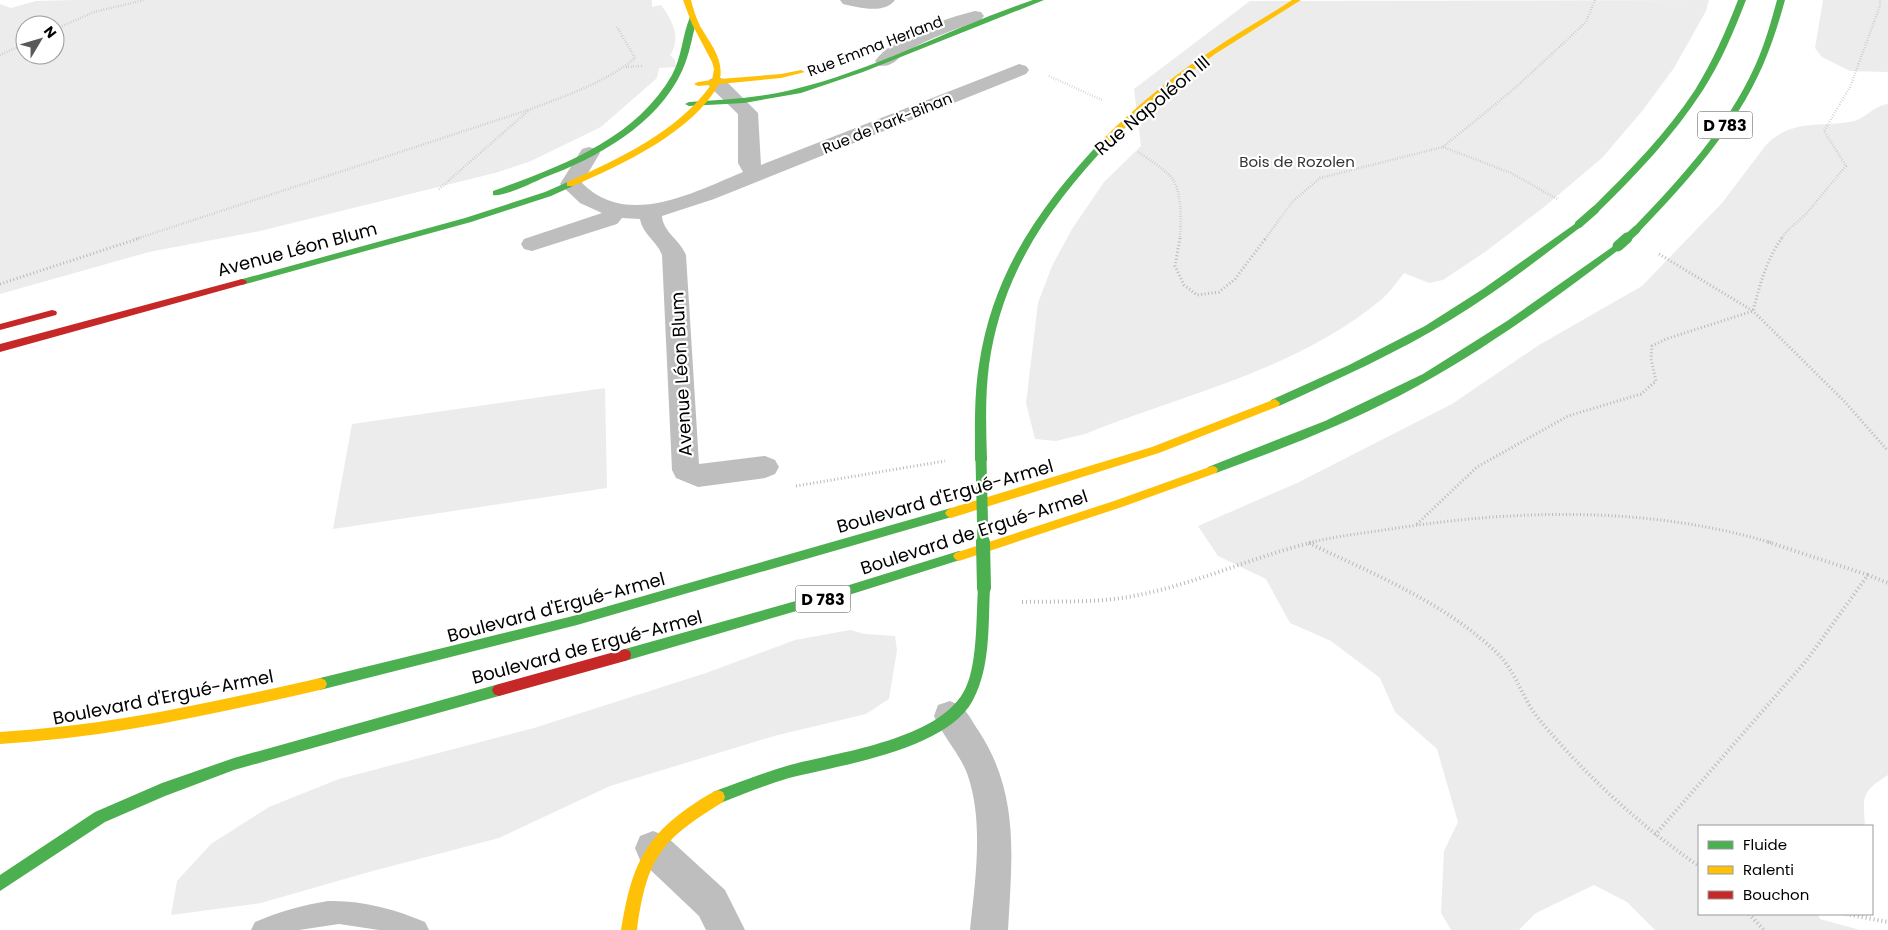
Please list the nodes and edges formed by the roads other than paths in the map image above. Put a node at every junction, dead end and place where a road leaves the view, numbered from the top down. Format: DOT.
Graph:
graph roads {
  1 [pos="687,0"];
  2 [pos="850,0"];
  3 [pos="886,0"];
  4 [pos="1040,0"];
  5 [pos="1297,0"];
  6 [pos="1742,0"];
  7 [pos="1781,0"];
  8 [pos="973,11"];
  9 [pos="693,19"];
  10 [pos="896,37"];
  11 [pos="886,61"];
  12 [pos="812,69"];
  13 [pos="1020,70"];
  14 [pos="717,83"];
  15 [pos="680,85"];
  16 [pos="736,102"];
  17 [pos="657,103"];
  18 [pos="700,104"];
  19 [pos="589,153"];
  20 [pos="755,175"];
  21 [pos="571,184"];
  22 [pos="481,198"];
  23 [pos="617,210"];
  24 [pos="651,210"];
  25 [pos="532,244"];
  26 [pos="65,310"];
  27 [pos="0,327"];
  28 [pos="0,348"];
  29 [pos="766,467"];
  30 [pos="950,716"];
  31 [pos="0,738"];
  32 [pos="653,848"];
  33 [pos="0,884"];
  34 [pos="263,930"];
  35 [pos="417,930"];
  36 [pos="629,930"];
  37 [pos="726,930"];
  38 [pos="989,930"];
  1 -- 9 [label="main road"];
  2 -- 3 [label="street"];
  4 -- 8 [label="main road, Rue Emma Herland"];
  5 -- 30 [label="main road, Rue Napoléon III, bridge"];
  6 -- 31 [label="main road, Boulevard d'Ergué-Armel / D 783, bridge"];
  7 -- 33 [label="main road, Boulevard de Ergué-Armel / D 783, bridge"];
  8 -- 10 [label="main road, Rue Emma Herland"];
  8 -- 11 [label="street"];
  9 -- 14 [label="main road"];
  9 -- 15 [label="main road"];
  11 -- 16 [label="main road, Rue Emma Herland"];
  12 -- 14 [label="main road, Rue Emma Herland"];
  13 -- 20 [label="street, Rue de Park-Bihan"];
  14 -- 15 [label="main road, Rue Emma Herland"];
  14 -- 16 [label="street"];
  14 -- 18 [label="main road, Avenue Léon Blum"];
  15 -- 17 [label="main road"];
  16 -- 18 [label="main road, Rue Emma Herland"];
  16 -- 20 [label="street"];
  17 -- 18 [label="main road, Rue Emma Herland"];
  17 -- 19 [label="main road"];
  18 -- 21 [label="main road, Avenue Léon Blum"];
  19 -- 21 [label="street"];
  19 -- 22 [label="main road"];
  20 -- 24 [label="street"];
  21 -- 23 [label="street"];
  21 -- 28 [label="main road, Avenue Léon Blum"];
  23 -- 24 [label="street"];
  23 -- 25 [label="street"];
  24 -- 29 [label="street, Avenue Léon Blum"];
  26 -- 27 [label="main road"];
  30 -- 32 [label="main road, Rue Napoléon III"];
  30 -- 38 [label="street"];
  32 -- 36 [label="main road, Rue Napoléon III"];
  32 -- 37 [label="street"];
  34 -- 35 [label="lane"];
}
